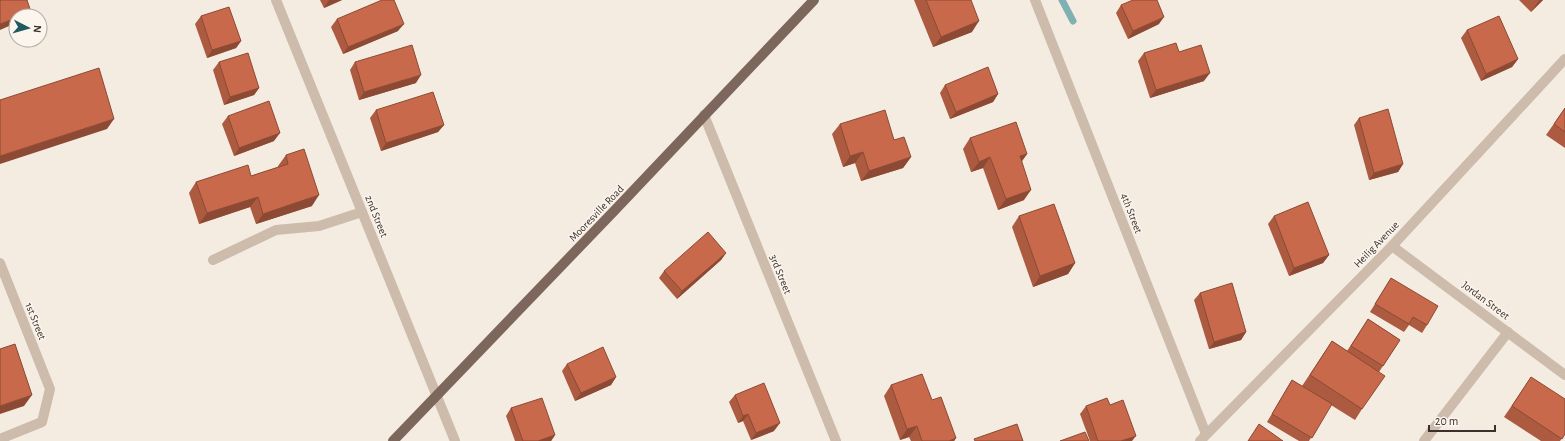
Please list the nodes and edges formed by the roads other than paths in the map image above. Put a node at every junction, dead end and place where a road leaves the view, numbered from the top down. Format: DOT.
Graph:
graph roads {
  1 [pos="276,0"];
  2 [pos="814,0"];
  3 [pos="1036,0"];
  4 [pos="1565,59"];
  5 [pos="704,115"];
  6 [pos="362,212"];
  7 [pos="1392,246"];
  8 [pos="213,260"];
  9 [pos="0,263"];
  10 [pos="1508,332"];
  11 [pos="1565,375"];
  12 [pos="436,395"];
  13 [pos="1203,438"];
  14 [pos="0,439"];
  15 [pos="393,441"];
  16 [pos="455,441"];
  17 [pos="836,441"];
  18 [pos="1424,441"];
  1 -- 6 [label="street, 2nd Street"];
  2 -- 5 [label="main road, Mooresville Road"];
  3 -- 13 [label="street, 4th Street"];
  4 -- 7 [label="street, Heilig Avenue"];
  5 -- 12 [label="main road, Mooresville Road"];
  5 -- 17 [label="street, 3rd Street"];
  6 -- 8 [label="street"];
  6 -- 12 [label="street, 2nd Street"];
  7 -- 10 [label="street, Jordan Street"];
  7 -- 13 [label="street, Heilig Avenue"];
  9 -- 14 [label="street, 1st Street"];
  10 -- 11 [label="street, Jordan Street"];
  10 -- 18 [label="street"];
  12 -- 15 [label="main road, Mooresville Road"];
  12 -- 16 [label="street, 2nd Street"];
}
